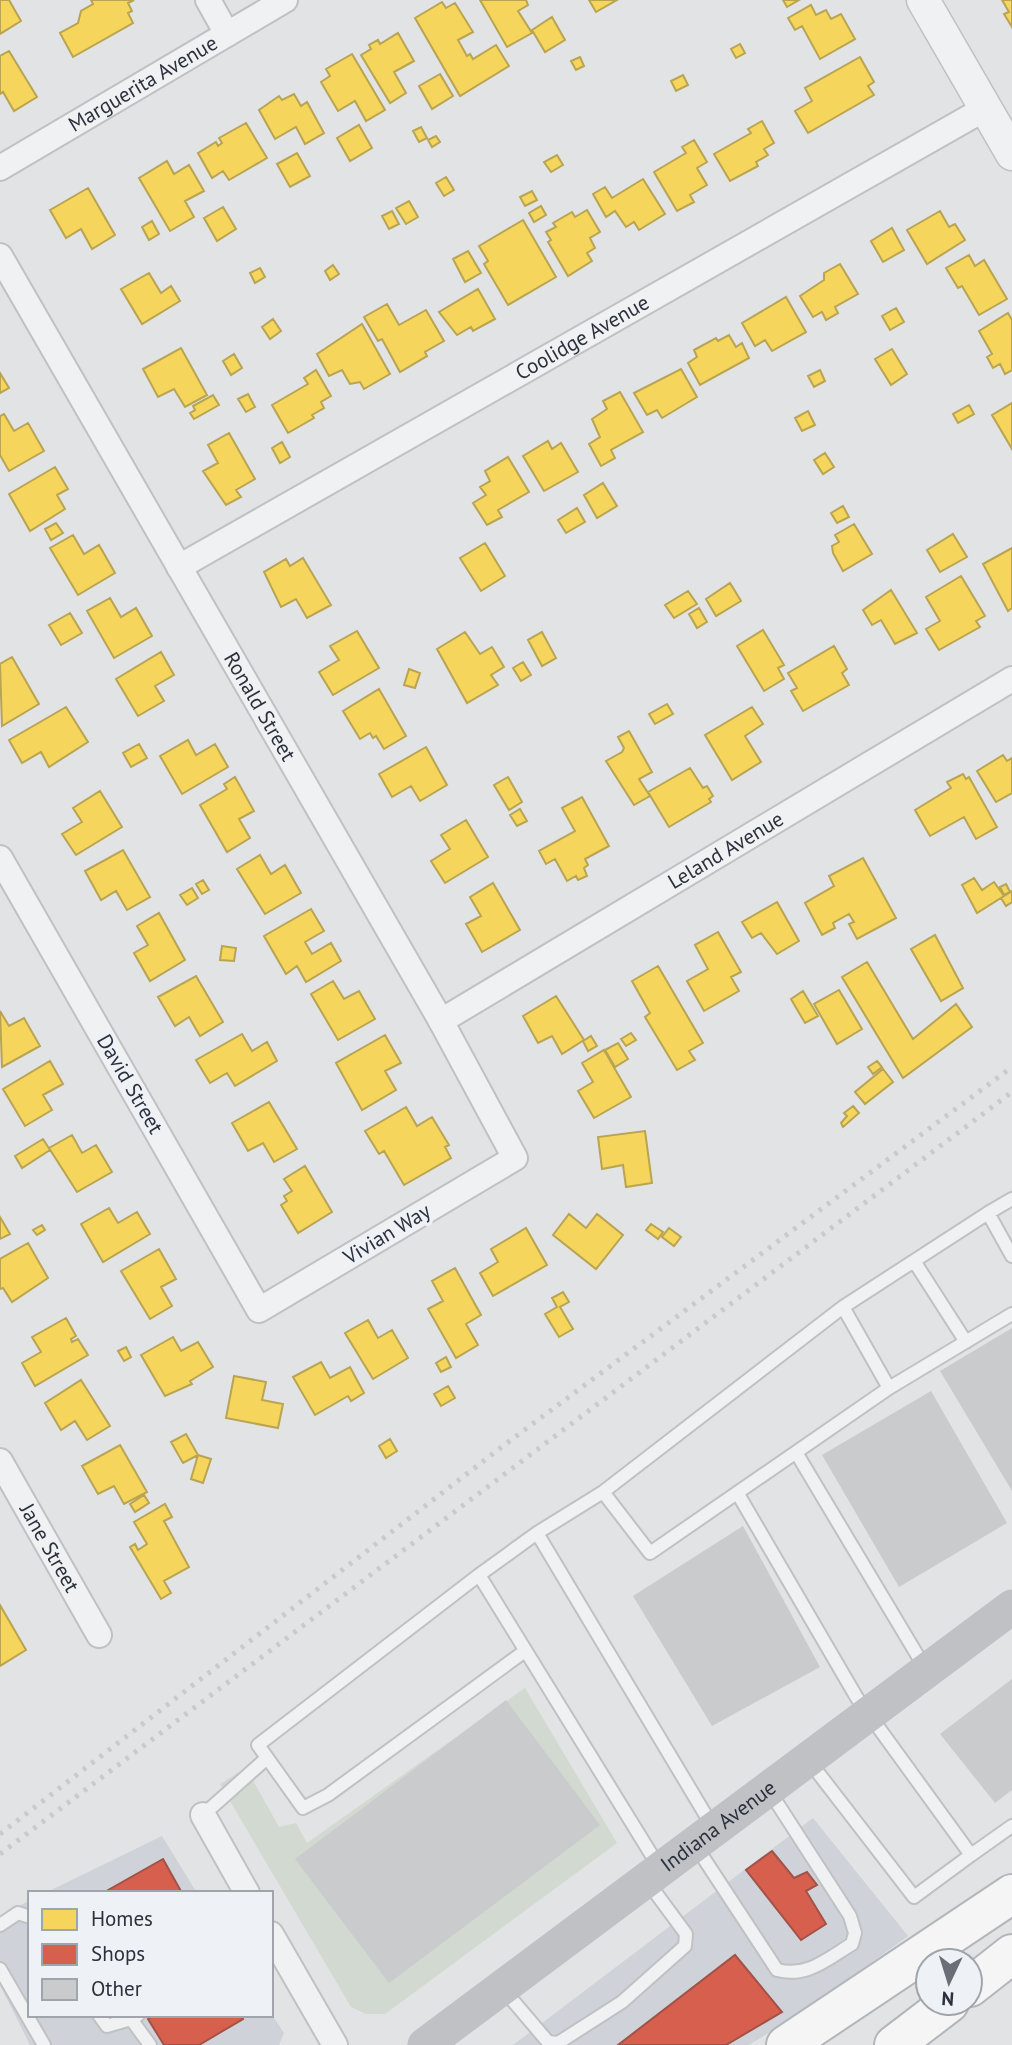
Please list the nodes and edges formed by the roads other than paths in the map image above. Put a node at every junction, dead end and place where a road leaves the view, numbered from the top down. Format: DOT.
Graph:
graph roads {
  1 [pos="208,0"];
  2 [pos="285,0"];
  3 [pos="923,0"];
  4 [pos="228,34"];
  5 [pos="986,108"];
  6 [pos="1012,154"];
  7 [pos="0,168"];
  8 [pos="0,256"];
  9 [pos="179,567"];
  10 [pos="1012,679"];
  11 [pos="0,859"];
  12 [pos="441,1021"];
  13 [pos="515,1158"];
  14 [pos="1012,1199"];
  15 [pos="988,1213"];
  16 [pos="1012,1256"];
  17 [pos="914,1261"];
  18 [pos="843,1307"];
  19 [pos="259,1310"];
  20 [pos="1012,1314"];
  21 [pos="965,1342"];
  22 [pos="889,1388"];
  23 [pos="797,1454"];
  24 [pos="0,1461"];
  25 [pos="603,1492"];
  26 [pos="738,1494"];
  27 [pos="537,1533"];
  28 [pos="479,1575"];
  29 [pos="1012,1607"];
  30 [pos="99,1635"];
  31 [pos="525,1651"];
  32 [pos="928,1671"];
  33 [pos="869,1716"];
  34 [pos="267,1758"];
  35 [pos="809,1761"];
  36 [pos="769,1790"];
  37 [pos="203,1815"];
  38 [pos="1012,1826"];
  39 [pos="705,1838"];
  40 [pos="971,1856"];
  41 [pos="654,1875"];
  42 [pos="246,1891"];
  43 [pos="1012,1894"];
  44 [pos="24,1915"];
  45 [pos="0,1925"];
  46 [pos="273,1938"];
  47 [pos="1012,1954"];
  48 [pos="0,1969"];
  49 [pos="984,1976"];
  50 [pos="502,1988"];
  51 [pos="100,2017"];
  52 [pos="134,2017"];
  53 [pos="931,2017"];
  54 [pos="44,2045"];
  55 [pos="150,2045"];
  56 [pos="335,2045"];
  57 [pos="425,2045"];
  58 [pos="786,2045"];
  59 [pos="894,2045"];
  1 -- 4 [label="street"];
  2 -- 4 [label="street, Marguerita Avenue"];
  3 -- 5 [label="street"];
  4 -- 7 [label="street, Marguerita Avenue"];
  5 -- 6 [label="street"];
  5 -- 9 [label="street, Coolidge Avenue"];
  8 -- 9 [label="street, Ronald Street"];
  9 -- 12 [label="street, Ronald Street"];
  10 -- 12 [label="street, Leland Avenue"];
  11 -- 19 [label="street, David Street"];
  12 -- 13 [label="street, Ronald Street"];
  13 -- 19 [label="street, Vivian Way"];
  14 -- 15 [label="lane"];
  15 -- 16 [label="lane"];
  15 -- 17 [label="lane"];
  17 -- 18 [label="lane"];
  17 -- 21 [label="lane"];
  18 -- 22 [label="lane"];
  18 -- 25 [label="lane"];
  20 -- 21 [label="lane"];
  21 -- 22 [label="lane"];
  22 -- 23 [label="lane"];
  23 -- 26 [label="lane"];
  23 -- 32 [label="lane"];
  24 -- 30 [label="street, Jane Street"];
  25 -- 26 [label="lane"];
  25 -- 27 [label="lane"];
  26 -- 33 [label="lane"];
  27 -- 28 [label="lane"];
  27 -- 39 [label="lane"];
  28 -- 31 [label="lane"];
  28 -- 34 [label="lane"];
  29 -- 32 [label="main road, Indiana Avenue"];
  31 -- 34 [label="lane"];
  31 -- 41 [label="lane"];
  32 -- 33 [label="main road, Indiana Avenue"];
  33 -- 35 [label="main road, Indiana Avenue"];
  33 -- 40 [label="lane"];
  34 -- 37 [label="lane"];
  35 -- 36 [label="main road, Indiana Avenue"];
  35 -- 40 [label="lane"];
  36 -- 39 [label="main road, Indiana Avenue"];
  36 -- 39 [label="lane"];
  37 -- 42 [label="street"];
  38 -- 40 [label="lane"];
  39 -- 41 [label="main road, Indiana Avenue"];
  41 -- 50 [label="main road, Indiana Avenue"];
  41 -- 50 [label="lane"];
  43 -- 58 [label="highway"];
  44 -- 45 [label="lane"];
  46 -- 56 [label="street"];
  47 -- 49 [label="highway"];
  48 -- 54 [label="lane"];
  50 -- 57 [label="main road, Indiana Avenue"];
  51 -- 52 [label="lane"];
  52 -- 55 [label="lane"];
  53 -- 59 [label="highway"];
}
